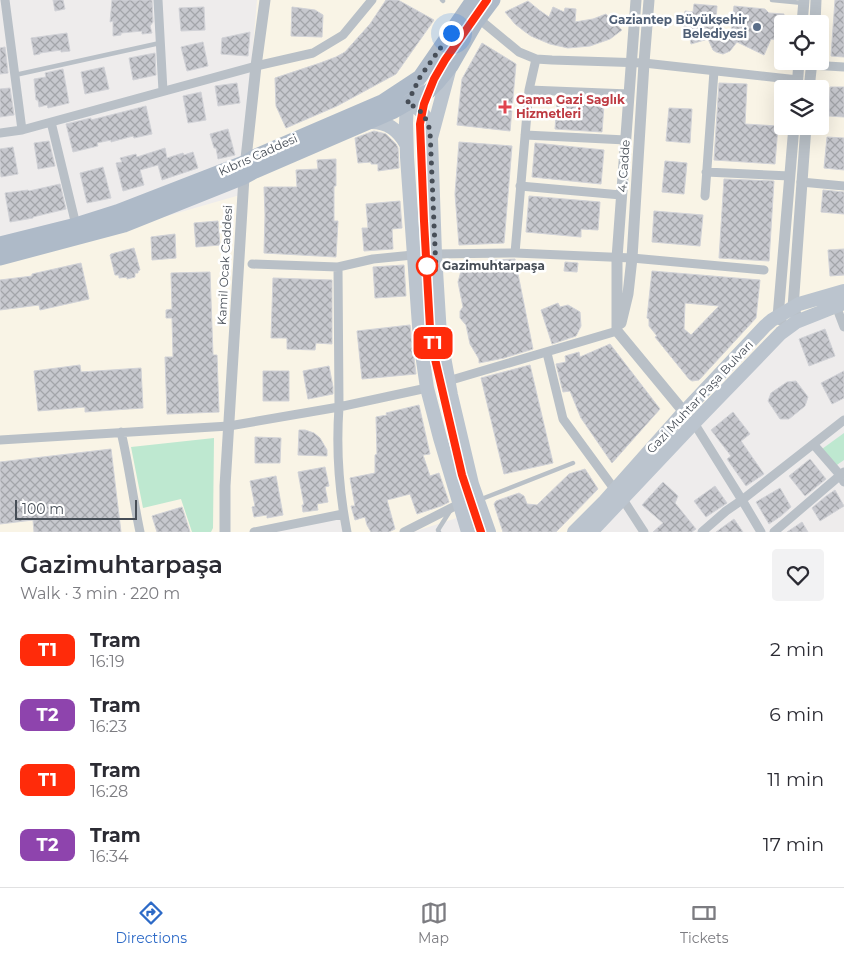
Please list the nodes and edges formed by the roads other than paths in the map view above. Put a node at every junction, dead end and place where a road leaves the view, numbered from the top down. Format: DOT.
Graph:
graph roads {
  1 [pos="5,0"];
  2 [pos="158,0"];
  3 [pos="265,0"];
  4 [pos="372,0"];
  5 [pos="474,0"];
  6 [pos="492,0"];
  7 [pos="636,0"];
  8 [pos="649,0"];
  9 [pos="772,0"];
  10 [pos="816,0"];
  11 [pos="804,1"];
  12 [pos="803,15"];
  13 [pos="815,15"];
  14 [pos="479,19"];
  15 [pos="160,43"];
  16 [pos="536,59"];
  17 [pos="631,63"];
  18 [pos="644,63"];
  19 [pos="829,65"];
  20 [pos="256,66"];
  21 [pos="451,66"];
  22 [pos="844,67"];
  23 [pos="714,71"];
  24 [pos="15,76"];
  25 [pos="420,77"];
  26 [pos="774,81"];
  27 [pos="529,90"];
  28 [pos="163,91"];
  29 [pos="629,94"];
  30 [pos="382,102"];
  31 [pos="407,104"];
  32 [pos="51,122"];
  33 [pos="369,122"];
  34 [pos="22,130"];
  35 [pos="0,133"];
  36 [pos="525,135"];
  37 [pos="793,135"];
  38 [pos="805,135"];
  39 [pos="431,138"];
  40 [pos="626,140"];
  41 [pos="406,144"];
  42 [pos="245,170"];
  43 [pos="706,172"];
  44 [pos="790,176"];
  45 [pos="802,182"];
  46 [pos="520,186"];
  47 [pos="844,186"];
  48 [pos="621,195"];
  49 [pos="705,196"];
  50 [pos="76,225"];
  51 [pos="0,244"];
  52 [pos="515,253"];
  53 [pos="435,254"];
  54 [pos="413,255"];
  55 [pos="0,258"];
  56 [pos="616,258"];
  57 [pos="632,258"];
  58 [pos="252,264"];
  59 [pos="338,267"];
  60 [pos="764,270"];
  61 [pos="844,291"];
  62 [pos="840,305"];
  63 [pos="793,308"];
  64 [pos="778,317"];
  65 [pos="793,324"];
  66 [pos="844,327"];
  67 [pos="617,331"];
  68 [pos="547,353"];
  69 [pos="448,381"];
  70 [pos="428,388"];
  71 [pos="339,407"];
  72 [pos="684,412"];
  73 [pos="844,420"];
  74 [pos="694,423"];
  75 [pos="229,426"];
  76 [pos="121,432"];
  77 [pos="0,440"];
  78 [pos="814,444"];
  79 [pos="573,463"];
  80 [pos="843,476"];
  81 [pos="618,494"];
  82 [pos="478,500"];
  83 [pos="742,500"];
  84 [pos="456,506"];
  85 [pos="343,514"];
  86 [pos="140,532"];
  87 [pos="225,532"];
  88 [pos="254,532"];
  89 [pos="347,532"];
  90 [pos="404,532"];
  91 [pos="439,532"];
  92 [pos="468,532"];
  93 [pos="489,532"];
  94 [pos="574,532"];
  95 [pos="591,532"];
  96 [pos="644,532"];
  97 [pos="702,532"];
  98 [pos="760,532"];
  99 [pos="774,532"];
  1 -- 24 [label="street"];
  2 -- 15 [label="street"];
  3 -- 20 [label="street, Kamil Ocak Caddesi"];
  4 -- 20 [label="street"];
  5 -- 25 [label="main road, Kıbrıs Caddesi"];
  6 -- 14 [label="main road"];
  7 -- 17 [label="street"];
  8 -- 18 [label="street, 4. Cadde"];
  9 -- 11 [label="lane"];
  10 -- 13 [label="street"];
  11 -- 12 [label="street"];
  14 -- 16 [label="street"];
  14 -- 21 [label="main road"];
  15 -- 24 [label="lane"];
  15 -- 28 [label="street"];
  16 -- 17 [label="street"];
  16 -- 27 [label="street"];
  17 -- 18 [label="street"];
  17 -- 29 [label="street"];
  18 -- 23 [label="street"];
  18 -- 57 [label="street, 4. Cadde"];
  19 -- 22 [label="street"];
  20 -- 28 [label="street"];
  20 -- 42 [label="street, Kamil Ocak Caddesi"];
  21 -- 31 [label="main road"];
  21 -- 39 [label="main road"];
  23 -- 26 [label="street"];
  23 -- 43 [label="street"];
  24 -- 34 [label="street"];
  25 -- 30 [label="main road, Kıbrıs Caddesi"];
  25 -- 31 [label="main road"];
  27 -- 29 [label="street"];
  27 -- 36 [label="street"];
  28 -- 32 [label="street"];
  29 -- 40 [label="street"];
  30 -- 31 [label="main road"];
  30 -- 42 [label="main road, Kıbrıs Caddesi"];
  31 -- 33 [label="main road"];
  31 -- 39 [label="main road"];
  31 -- 41 [label="main road"];
  32 -- 34 [label="street"];
  32 -- 50 [label="street"];
  33 -- 41 [label="main road"];
  33 -- 42 [label="main road"];
  34 -- 35 [label="street"];
  36 -- 40 [label="street"];
  36 -- 46 [label="street"];
  37 -- 44 [label="street"];
  38 -- 45 [label="street"];
  39 -- 53 [label="main road"];
  40 -- 48 [label="street"];
  41 -- 54 [label="main road"];
  42 -- 50 [label="main road, Kıbrıs Caddesi"];
  42 -- 55 [label="main road"];
  42 -- 75 [label="street, Kamil Ocak Caddesi"];
  43 -- 44 [label="street"];
  43 -- 49 [label="street"];
  44 -- 64 [label="street"];
  45 -- 47 [label="street"];
  45 -- 63 [label="street"];
  46 -- 48 [label="street"];
  46 -- 52 [label="street"];
  48 -- 56 [label="street"];
  50 -- 51 [label="main road, Kıbrıs Caddesi"];
  52 -- 53 [label="street"];
  52 -- 56 [label="street"];
  53 -- 69 [label="main road"];
  54 -- 59 [label="street"];
  54 -- 70 [label="main road"];
  56 -- 57 [label="street"];
  56 -- 67 [label="street"];
  57 -- 60 [label="street"];
  57 -- 67 [label="street, 4. Cadde"];
  58 -- 59 [label="street"];
  59 -- 71 [label="street"];
  61 -- 63 [label="main road, Gazi Muhtar Paşa Bulvarı"];
  62 -- 65 [label="main road, Gazi Muhtar Paşa Bulvarı"];
  62 -- 66 [label="street"];
  63 -- 64 [label="main road, Gazi Muhtar Paşa Bulvarı"];
  63 -- 65 [label="street"];
  64 -- 65 [label="street"];
  64 -- 72 [label="main road, Gazi Muhtar Paşa Bulvarı"];
  65 -- 74 [label="main road, Gazi Muhtar Paşa Bulvarı"];
  67 -- 68 [label="street"];
  67 -- 72 [label="street"];
  68 -- 69 [label="street"];
  68 -- 81 [label="street"];
  69 -- 82 [label="main road"];
  70 -- 71 [label="street"];
  70 -- 84 [label="main road"];
  71 -- 75 [label="street"];
  71 -- 85 [label="street"];
  72 -- 81 [label="main road, Gazi Muhtar Paşa Bulvarı"];
  73 -- 78 [label="street"];
  74 -- 81 [label="main road, Gazi Muhtar Paşa Bulvarı"];
  74 -- 83 [label="street"];
  75 -- 76 [label="street"];
  75 -- 87 [label="street, Kamil Ocak Caddesi"];
  76 -- 77 [label="street"];
  76 -- 86 [label="street"];
  78 -- 80 [label="street"];
  78 -- 83 [label="street"];
  79 -- 82 [label="lane"];
  80 -- 99 [label="street"];
  81 -- 94 [label="main road, Gazi Muhtar Paşa Bulvarı"];
  81 -- 95 [label="main road, Gazi Muhtar Paşa Bulvarı"];
  81 -- 96 [label="street"];
  82 -- 93 [label="main road"];
  83 -- 97 [label="street"];
  83 -- 98 [label="street"];
  84 -- 90 [label="street"];
  84 -- 91 [label="lane"];
  84 -- 92 [label="main road"];
  85 -- 88 [label="street"];
  85 -- 89 [label="street"];
}
